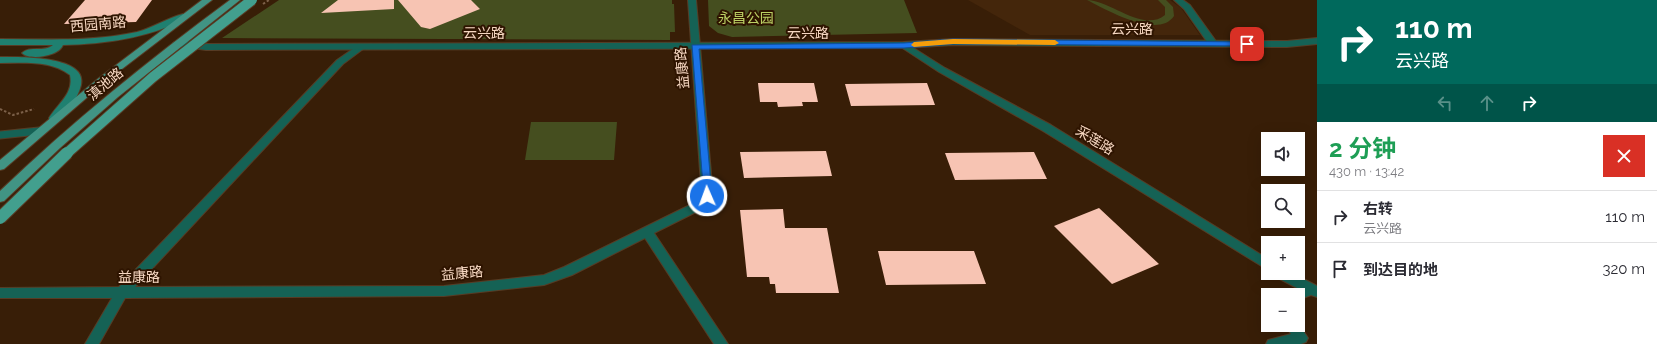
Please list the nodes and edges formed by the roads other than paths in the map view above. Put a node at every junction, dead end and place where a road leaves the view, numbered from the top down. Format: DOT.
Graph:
graph roads {
  1 [pos="208,0"];
  2 [pos="236,0"];
  3 [pos="252,0"];
  4 [pos="692,0"];
  5 [pos="1178,0"];
  6 [pos="192,11"];
  7 [pos="55,41"];
  8 [pos="1317,41"];
  9 [pos="0,42"];
  10 [pos="178,43"];
  11 [pos="1214,44"];
  12 [pos="904,46"];
  13 [pos="360,47"];
  14 [pos="695,47"];
  15 [pos="0,54"];
  16 [pos="0,60"];
  17 [pos="39,131"];
  18 [pos="0,135"];
  19 [pos="0,166"];
  20 [pos="0,198"];
  21 [pos="0,218"];
  22 [pos="647,232"];
  23 [pos="1261,261"];
  24 [pos="1293,280"];
  25 [pos="1313,291"];
  26 [pos="122,292"];
  27 [pos="0,294"];
  28 [pos="1297,332"];
  29 [pos="92,344"];
  30 [pos="721,344"];
  31 [pos="1274,344"];
  1 -- 6 [label="main road, 滇池路"];
  2 -- 10 [label="main road, 滇池路"];
  3 -- 21 [label="highway, bridge"];
  4 -- 14 [label="street, 益康路"];
  5 -- 11 [label="street"];
  6 -- 7 [label="main road, 西园南路"];
  6 -- 17 [label="main road, 滇池路"];
  7 -- 9 [label="main road, 西园南路"];
  7 -- 15 [label="main road"];
  8 -- 11 [label="street, 云兴路"];
  10 -- 13 [label="street, 云兴路"];
  10 -- 20 [label="main road, 滇池路"];
  11 -- 12 [label="street, 云兴路"];
  12 -- 14 [label="street, 云兴路"];
  12 -- 23 [label="street, 采莲路"];
  13 -- 14 [label="street, 云兴路"];
  13 -- 26 [label="street"];
  14 -- 22 [label="street, 益康路"];
  16 -- 17 [label="main road"];
  17 -- 18 [label="lane"];
  17 -- 19 [label="main road, 滇池路"];
  22 -- 26 [label="street, 益康路"];
  22 -- 30 [label="street"];
  24 -- 25 [label="street"];
  26 -- 27 [label="street, 益康路"];
  26 -- 29 [label="street"];
  28 -- 31 [label="street"];
}
